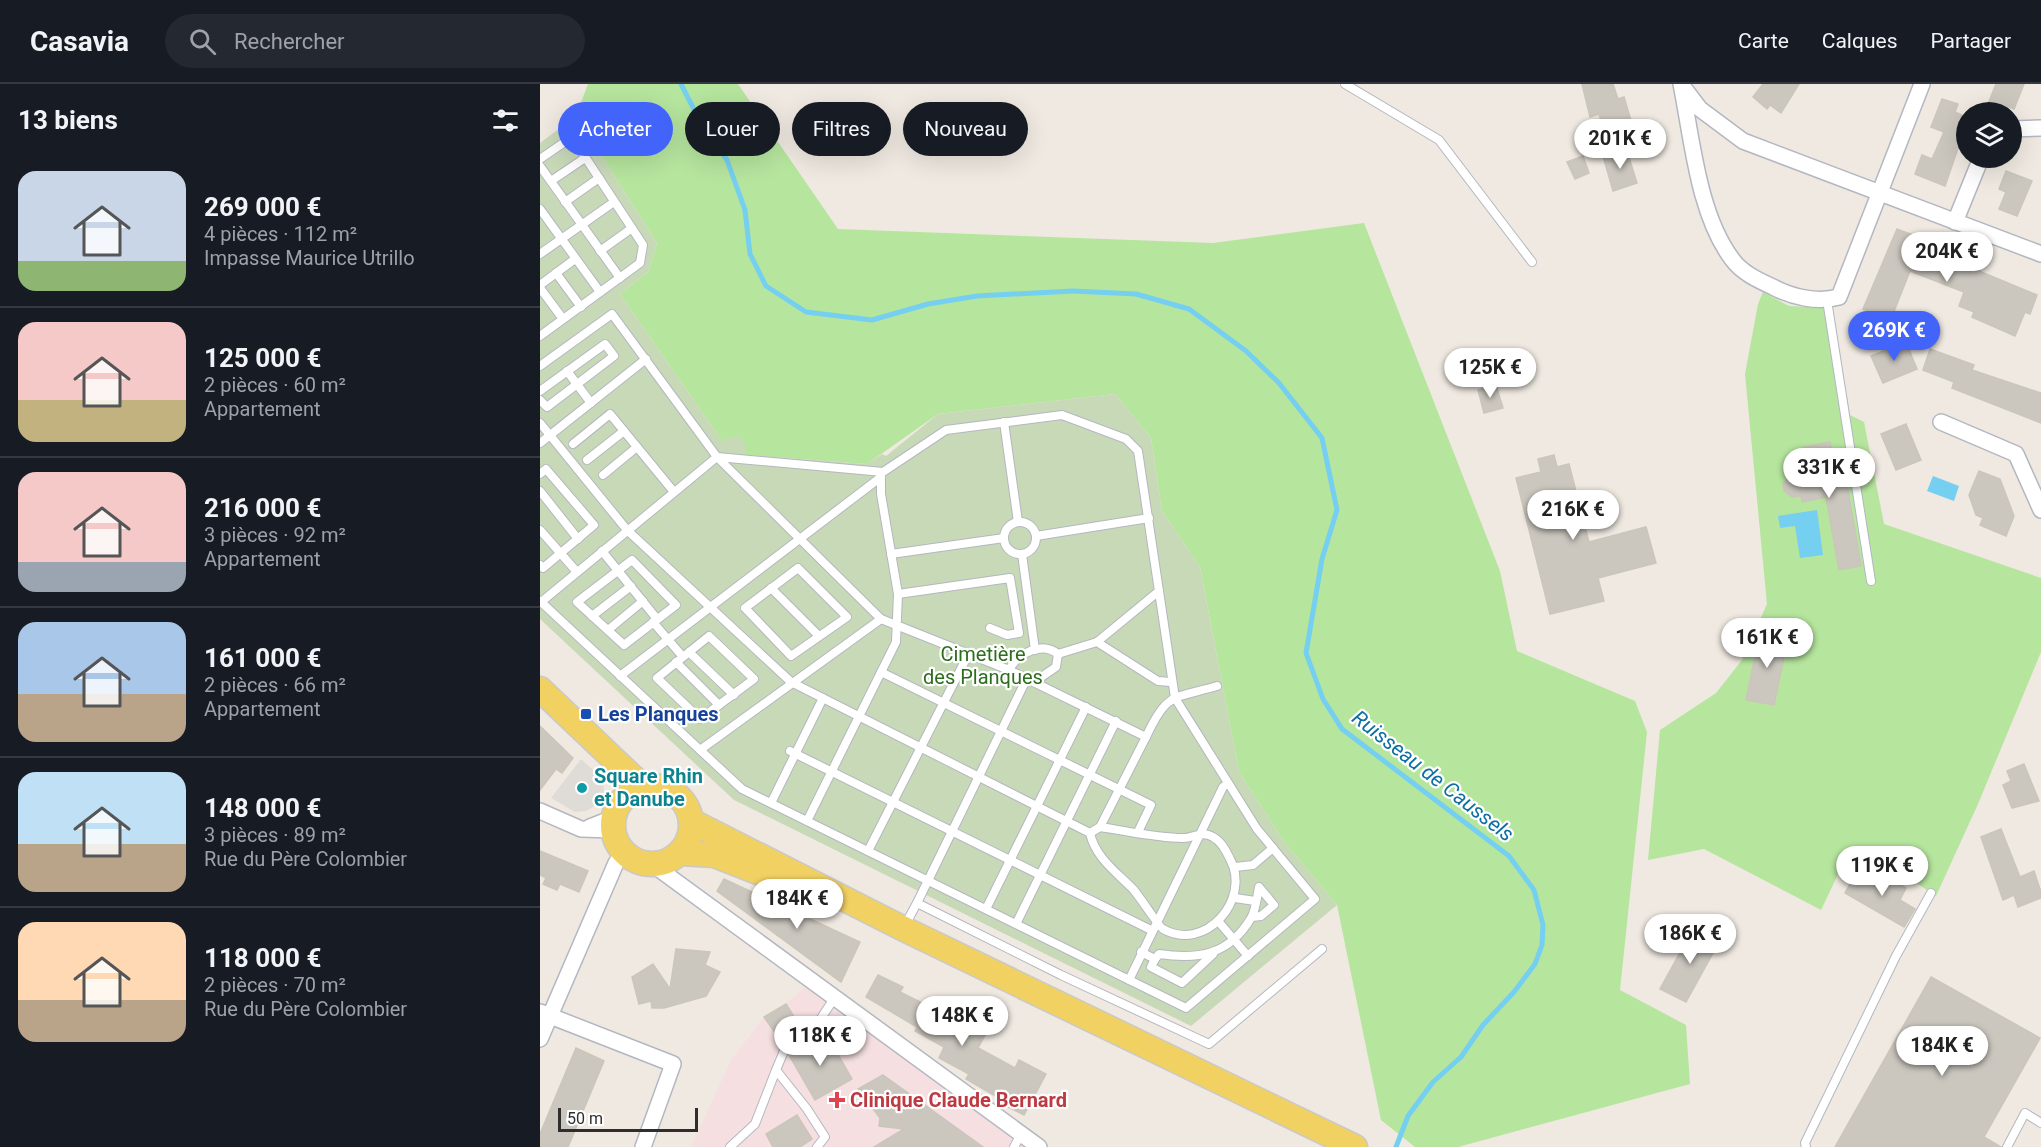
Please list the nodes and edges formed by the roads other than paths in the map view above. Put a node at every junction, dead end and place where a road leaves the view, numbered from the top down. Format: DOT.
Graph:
graph roads {
  1 [pos="1345,84"];
  2 [pos="1681,84"];
  3 [pos="1922,84"];
  4 [pos="2041,128"];
  5 [pos="2022,129"];
  6 [pos="585,158"];
  7 [pos="540,159"];
  8 [pos="540,166"];
  9 [pos="1977,168"];
  10 [pos="599,178"];
  11 [pos="551,182"];
  12 [pos="1881,194"];
  13 [pos="565,202"];
  14 [pos="614,202"];
  15 [pos="540,209"];
  16 [pos="1955,222"];
  17 [pos="581,225"];
  18 [pos="632,228"];
  19 [pos="561,239"];
  20 [pos="600,251"];
  21 [pos="541,252"];
  22 [pos="2041,254"];
  23 [pos="575,259"];
  24 [pos="1532,262"];
  25 [pos="556,273"];
  26 [pos="620,278"];
  27 [pos="540,286"];
  28 [pos="600,292"];
  29 [pos="1833,299"];
  30 [pos="581,307"];
  31 [pos="563,319"];
  32 [pos="541,333"];
  33 [pos="646,360"];
  34 [pos="540,366"];
  35 [pos="567,372"];
  36 [pos="577,384"];
  37 [pos="540,391"];
  38 [pos="540,402"];
  39 [pos="591,403"];
  40 [pos="1004,422"];
  41 [pos="1941,422"];
  42 [pos="540,423"];
  43 [pos="624,431"];
  44 [pos="550,435"];
  45 [pos="540,443"];
  46 [pos="573,444"];
  47 [pos="637,447"];
  48 [pos="717,457"];
  49 [pos="587,460"];
  50 [pos="540,474"];
  51 [pos="603,475"];
  52 [pos="882,476"];
  53 [pos="540,492"];
  54 [pos="674,492"];
  55 [pos="2041,510"];
  56 [pos="1149,518"];
  57 [pos="1018,522"];
  58 [pos="540,530"];
  59 [pos="627,530"];
  60 [pos="1036,536"];
  61 [pos="800,538"];
  62 [pos="1004,538"];
  63 [pos="578,539"];
  64 [pos="602,551"];
  65 [pos="561,554"];
  66 [pos="891,554"];
  67 [pos="1022,554"];
  68 [pos="540,565"];
  69 [pos="618,570"];
  70 [pos="577,572"];
  71 [pos="1871,581"];
  72 [pos="631,586"];
  73 [pos="771,588"];
  74 [pos="1159,591"];
  75 [pos="898,594"];
  76 [pos="643,601"];
  77 [pos="540,602"];
  78 [pos="710,607"];
  79 [pos="592,616"];
  80 [pos="881,619"];
  81 [pos="655,621"];
  82 [pos="898,624"];
  83 [pos="990,628"];
  84 [pos="608,630"];
  85 [pos="819,636"];
  86 [pos="668,639"];
  87 [pos="1096,642"];
  88 [pos="1035,650"];
  89 [pos="969,653"];
  90 [pos="686,654"];
  91 [pos="1058,654"];
  92 [pos="676,662"];
  93 [pos="1009,670"];
  94 [pos="881,672"];
  95 [pos="621,676"];
  96 [pos="1031,680"];
  97 [pos="791,682"];
  98 [pos="1171,682"];
  99 [pos="1217,686"];
  100 [pos="540,689"];
  101 [pos="734,695"];
  102 [pos="823,698"];
  103 [pos="1175,698"];
  104 [pos="944,703"];
  105 [pos="719,705"];
  106 [pos="1086,707"];
  107 [pos="859,716"];
  108 [pos="1116,722"];
  109 [pos="1000,730"];
  110 [pos="1146,737"];
  111 [pos="922,748"];
  112 [pos="700,750"];
  113 [pos="793,752"];
  114 [pos="1059,760"];
  115 [pos="832,771"];
  116 [pos="1089,775"];
  117 [pos="977,776"];
  118 [pos="1228,783"];
  119 [pos="1119,790"];
  120 [pos="894,802"];
  121 [pos="771,803"];
  122 [pos="1036,806"];
  123 [pos="623,808"];
  124 [pos="540,812"];
  125 [pos="691,821"];
  126 [pos="807,821"];
  127 [pos="1067,821"];
  128 [pos="1100,827"];
  129 [pos="951,830"];
  130 [pos="1138,832"];
  131 [pos="1090,833"];
  132 [pos="1200,833"];
  133 [pos="1273,848"];
  134 [pos="868,851"];
  135 [pos="624,853"];
  136 [pos="668,859"];
  137 [pos="1010,860"];
  138 [pos="1235,867"];
  139 [pos="1040,875"];
  140 [pos="927,880"];
  141 [pos="1931,893"];
  142 [pos="1235,898"];
  143 [pos="1255,901"];
  144 [pos="917,903"];
  145 [pos="986,909"];
  146 [pos="1252,917"];
  147 [pos="1156,919"];
  148 [pos="1218,921"];
  149 [pos="1016,924"];
  150 [pos="904,929"];
  151 [pos="1151,930"];
  152 [pos="1233,939"];
  153 [pos="1322,949"];
  154 [pos="1141,952"];
  155 [pos="1213,954"];
  156 [pos="1248,956"];
  157 [pos="1155,959"];
  158 [pos="1129,980"];
  159 [pos="835,997"];
  160 [pos="545,1013"];
  161 [pos="540,1039"];
  162 [pos="776,1070"];
  163 [pos="2041,1122"];
  164 [pos="1017,1140"];
  165 [pos="643,1147"];
  166 [pos="730,1147"];
  167 [pos="817,1147"];
  168 [pos="1039,1147"];
  169 [pos="1354,1147"];
  170 [pos="1806,1147"];
  171 [pos="2007,1147"];
  1 -- 24 [label="lane"];
  2 -- 12 [label="street"];
  2 -- 29 [label="street"];
  3 -- 12 [label="street"];
  4 -- 5 [label="street"];
  6 -- 7 [label="lane"];
  6 -- 10 [label="lane"];
  6 -- 11 [label="lane"];
  8 -- 11 [label="lane"];
  9 -- 16 [label="street"];
  10 -- 13 [label="lane"];
  10 -- 14 [label="lane"];
  11 -- 13 [label="lane"];
  12 -- 16 [label="street"];
  12 -- 29 [label="street"];
  13 -- 17 [label="lane"];
  14 -- 17 [label="lane"];
  14 -- 18 [label="lane"];
  15 -- 19 [label="lane"];
  16 -- 22 [label="street"];
  17 -- 19 [label="lane"];
  17 -- 20 [label="lane"];
  18 -- 20 [label="lane"];
  18 -- 26 [label="lane"];
  19 -- 21 [label="lane"];
  19 -- 23 [label="lane"];
  20 -- 26 [label="lane"];
  23 -- 25 [label="lane"];
  23 -- 28 [label="lane"];
  25 -- 27 [label="lane"];
  25 -- 30 [label="lane"];
  26 -- 28 [label="lane"];
  27 -- 31 [label="lane"];
  28 -- 30 [label="lane"];
  29 -- 71 [label="lane"];
  30 -- 31 [label="lane"];
  31 -- 32 [label="lane"];
  33 -- 34 [label="lane"];
  33 -- 39 [label="lane"];
  33 -- 48 [label="lane"];
  35 -- 36 [label="lane"];
  35 -- 36 [label="lane"];
  35 -- 37 [label="lane"];
  36 -- 38 [label="lane"];
  36 -- 39 [label="lane"];
  39 -- 44 [label="lane"];
  40 -- 52 [label="lane"];
  40 -- 56 [label="lane"];
  40 -- 57 [label="lane"];
  41 -- 55 [label="street"];
  42 -- 44 [label="lane"];
  43 -- 46 [label="lane"];
  43 -- 47 [label="lane"];
  43 -- 49 [label="lane"];
  44 -- 45 [label="lane"];
  44 -- 59 [label="lane"];
  47 -- 51 [label="lane"];
  47 -- 54 [label="lane"];
  48 -- 52 [label="lane"];
  48 -- 54 [label="lane"];
  48 -- 61 [label="lane"];
  50 -- 63 [label="lane"];
  52 -- 61 [label="lane"];
  52 -- 66 [label="lane"];
  53 -- 63 [label="lane"];
  54 -- 59 [label="lane"];
  56 -- 60 [label="lane"];
  56 -- 74 [label="lane"];
  57 -- 60 [label="lane"];
  57 -- 62 [label="lane"];
  58 -- 65 [label="lane"];
  59 -- 64 [label="lane"];
  59 -- 78 [label="lane"];
  60 -- 67 [label="lane"];
  61 -- 78 [label="lane"];
  61 -- 80 [label="lane"];
  62 -- 66 [label="lane"];
  62 -- 67 [label="lane"];
  63 -- 65 [label="lane"];
  64 -- 69 [label="lane"];
  64 -- 70 [label="lane"];
  65 -- 68 [label="lane"];
  65 -- 70 [label="lane"];
  66 -- 75 [label="lane"];
  67 -- 88 [label="lane"];
  69 -- 72 [label="lane"];
  69 -- 79 [label="lane"];
  69 -- 81 [label="lane"];
  70 -- 77 [label="lane"];
  72 -- 76 [label="lane"];
  72 -- 79 [label="lane"];
  73 -- 85 [label="lane"];
  73 -- 85 [label="lane"];
  73 -- 85 [label="lane"];
  74 -- 87 [label="lane"];
  74 -- 98 [label="lane"];
  75 -- 82 [label="lane"];
  75 -- 83 [label="lane"];
  76 -- 81 [label="lane"];
  76 -- 84 [label="lane"];
  77 -- 95 [label="lane"];
  78 -- 86 [label="lane"];
  78 -- 97 [label="lane"];
  79 -- 84 [label="lane"];
  80 -- 82 [label="lane"];
  80 -- 97 [label="lane"];
  81 -- 84 [label="lane"];
  81 -- 86 [label="lane"];
  82 -- 89 [label="lane"];
  82 -- 94 [label="lane"];
  86 -- 90 [label="lane"];
  86 -- 95 [label="lane"];
  87 -- 91 [label="lane"];
  87 -- 98 [label="lane"];
  88 -- 91 [label="lane"];
  88 -- 93 [label="lane"];
  89 -- 93 [label="lane"];
  89 -- 104 [label="lane"];
  90 -- 92 [label="lane"];
  90 -- 101 [label="lane"];
  90 -- 101 [label="lane"];
  91 -- 96 [label="lane"];
  92 -- 105 [label="lane"];
  92 -- 105 [label="lane"];
  93 -- 96 [label="lane"];
  94 -- 104 [label="lane"];
  94 -- 107 [label="lane"];
  95 -- 112 [label="lane"];
  96 -- 106 [label="lane"];
  96 -- 109 [label="lane"];
  97 -- 102 [label="lane"];
  97 -- 112 [label="lane"];
  98 -- 103 [label="lane"];
  99 -- 103 [label="lane"];
  100 -- 123 [label="main road"];
  101 -- 105 [label="lane"];
  102 -- 107 [label="lane"];
  102 -- 113 [label="lane"];
  103 -- 110 [label="lane"];
  103 -- 118 [label="lane"];
  104 -- 109 [label="lane"];
  104 -- 111 [label="lane"];
  106 -- 108 [label="lane"];
  106 -- 114 [label="lane"];
  107 -- 111 [label="lane"];
  107 -- 115 [label="lane"];
  108 -- 110 [label="lane"];
  108 -- 116 [label="lane"];
  109 -- 114 [label="lane"];
  109 -- 117 [label="lane"];
  110 -- 119 [label="lane"];
  111 -- 117 [label="lane"];
  111 -- 120 [label="lane"];
  112 -- 121 [label="lane"];
  113 -- 115 [label="lane"];
  113 -- 121 [label="lane"];
  114 -- 116 [label="lane"];
  114 -- 122 [label="lane"];
  115 -- 120 [label="lane"];
  115 -- 126 [label="lane"];
  116 -- 119 [label="lane"];
  116 -- 127 [label="lane"];
  117 -- 122 [label="lane"];
  117 -- 129 [label="lane"];
  118 -- 132 [label="lane"];
  118 -- 133 [label="lane"];
  119 -- 128 [label="lane"];
  119 -- 130 [label="lane"];
  120 -- 129 [label="lane"];
  120 -- 134 [label="lane"];
  121 -- 126 [label="lane"];
  122 -- 127 [label="lane"];
  122 -- 137 [label="lane"];
  123 -- 124 [label="street"];
  123 -- 125 [label="main road"];
  123 -- 135 [label="main road"];
  125 -- 136 [label="main road"];
  125 -- 150 [label="main road"];
  126 -- 134 [label="lane"];
  127 -- 131 [label="lane"];
  127 -- 139 [label="lane"];
  128 -- 130 [label="lane"];
  128 -- 131 [label="lane"];
  129 -- 137 [label="lane"];
  129 -- 140 [label="lane"];
  130 -- 132 [label="lane"];
  131 -- 147 [label="lane"];
  132 -- 138 [label="lane"];
  132 -- 147 [label="lane"];
  133 -- 138 [label="lane"];
  133 -- 156 [label="lane"];
  134 -- 140 [label="lane"];
  135 -- 136 [label="main road"];
  135 -- 160 [label="street"];
  136 -- 150 [label="main road"];
  136 -- 159 [label="street"];
  137 -- 139 [label="lane"];
  137 -- 145 [label="lane"];
  138 -- 142 [label="lane"];
  139 -- 149 [label="lane"];
  139 -- 151 [label="lane"];
  140 -- 144 [label="lane"];
  140 -- 145 [label="lane"];
  141 -- 170 [label="lane"];
  142 -- 143 [label="lane"];
  142 -- 148 [label="lane"];
  143 -- 146 [label="lane"];
  143 -- 146 [label="lane"];
  144 -- 150 [label="lane"];
  144 -- 153 [label="lane"];
  145 -- 149 [label="lane"];
  146 -- 152 [label="lane"];
  147 -- 148 [label="lane"];
  147 -- 151 [label="lane"];
  148 -- 152 [label="lane"];
  149 -- 158 [label="lane"];
  150 -- 169 [label="main road"];
  151 -- 154 [label="lane"];
  152 -- 155 [label="lane"];
  152 -- 156 [label="lane"];
  154 -- 157 [label="lane"];
  154 -- 158 [label="lane"];
  155 -- 157 [label="lane"];
  155 -- 157 [label="lane"];
  156 -- 158 [label="lane"];
  159 -- 162 [label="lane"];
  159 -- 164 [label="street"];
  160 -- 161 [label="street"];
  160 -- 165 [label="street"];
  162 -- 166 [label="lane"];
  162 -- 167 [label="lane"];
  163 -- 171 [label="lane"];
  164 -- 168 [label="street"];
}
